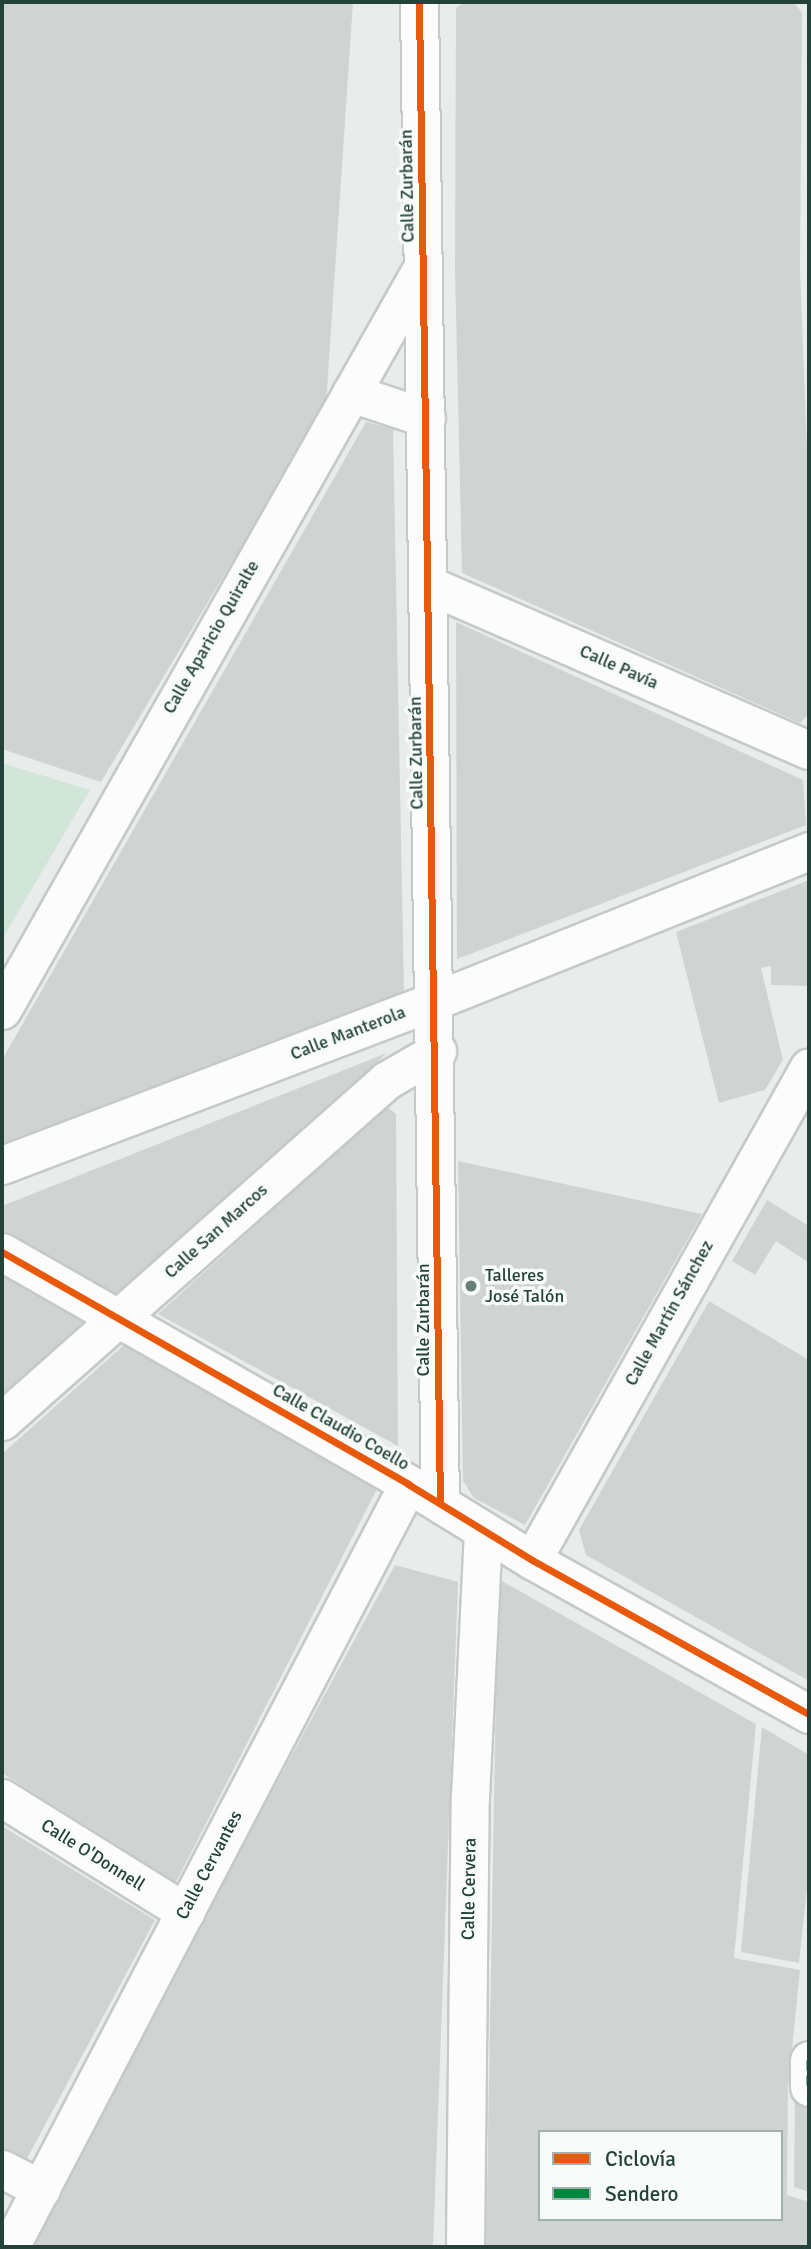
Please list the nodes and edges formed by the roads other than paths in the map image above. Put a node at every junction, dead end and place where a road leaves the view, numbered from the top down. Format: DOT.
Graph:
graph roads {
  1 [pos="419,2"];
  2 [pos="424,266"];
  3 [pos="351,393"];
  4 [pos="426,418"];
  5 [pos="429,585"];
  6 [pos="809,750"];
  7 [pos="809,851"];
  8 [pos="434,1001"];
  9 [pos="2,1010"];
  10 [pos="437,1051"];
  11 [pos="809,1067"];
  12 [pos="2,1165"];
  13 [pos="2,1252"];
  14 [pos="120,1317"];
  15 [pos="2,1421"];
  16 [pos="408,1484"];
  17 [pos="440,1503"];
  18 [pos="483,1531"];
  19 [pos="532,1560"];
  20 [pos="809,1714"];
  21 [pos="2,1798"];
  22 [pos="185,1912"];
  23 [pos="809,2060"];
  24 [pos="809,2087"];
  25 [pos="2,2169"];
  26 [pos="41,2189"];
  27 [pos="10,2247"];
  28 [pos="465,2247"];
  1 -- 2 [label="street, Calle Zurbarán"];
  2 -- 3 [label="street, Calle Aparicio Quiralte"];
  2 -- 4 [label="street, Calle Zurbarán"];
  3 -- 4 [label="street"];
  3 -- 9 [label="street, Calle Aparicio Quiralte"];
  4 -- 5 [label="street, Calle Zurbarán"];
  5 -- 6 [label="street, Calle Pavía"];
  5 -- 8 [label="street, Calle Zurbarán"];
  7 -- 8 [label="street, Calle Manterola"];
  8 -- 10 [label="street, Calle Zurbarán"];
  8 -- 12 [label="street, Calle Manterola"];
  10 -- 14 [label="street, Calle San Marcos"];
  10 -- 17 [label="street, Calle Zurbarán"];
  11 -- 19 [label="street, Calle Martín Sánchez"];
  13 -- 14 [label="street, Calle Claudio Coello"];
  14 -- 15 [label="street, Calle San Marcos"];
  14 -- 16 [label="street, Calle Claudio Coello"];
  16 -- 17 [label="street, Calle Claudio Coello"];
  16 -- 22 [label="street, Calle Cervantes"];
  17 -- 18 [label="street, Calle Claudio Coello"];
  18 -- 19 [label="street, Calle Claudio Coello"];
  18 -- 28 [label="street, Calle Cervera"];
  19 -- 20 [label="street, Calle Claudio Coello"];
  21 -- 22 [label="street, Calle O'Donnell"];
  22 -- 26 [label="street, Calle Cervantes"];
  23 -- 24 [label="street"];
  25 -- 26 [label="street"];
  26 -- 27 [label="street, Calle Cervantes"];
}
